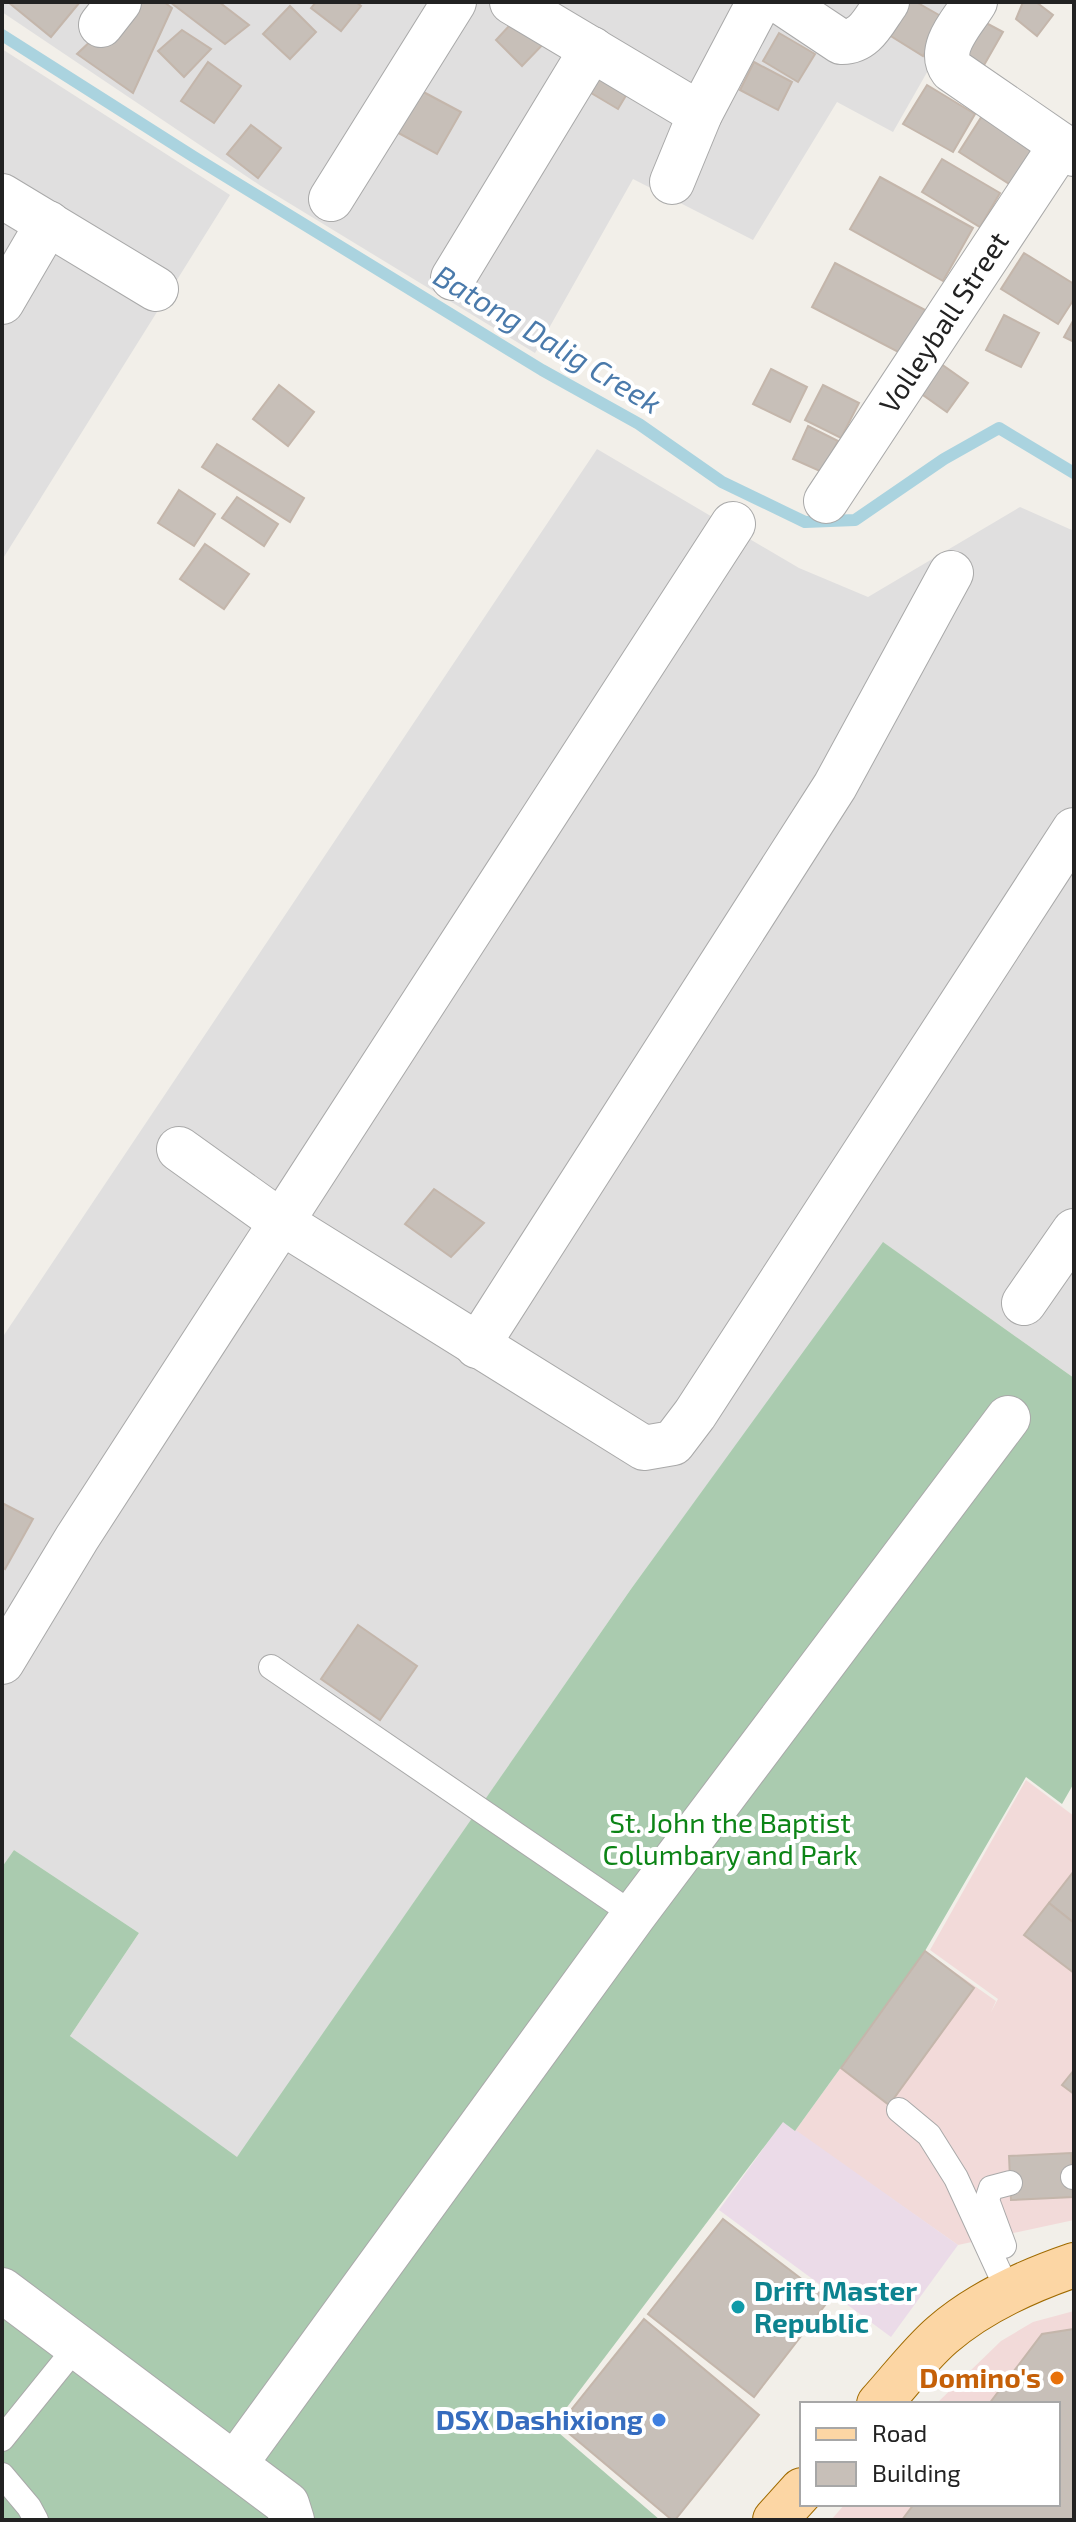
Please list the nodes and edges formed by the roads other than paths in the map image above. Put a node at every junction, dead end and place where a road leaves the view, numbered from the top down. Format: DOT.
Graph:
graph roads {
  1 [pos="454,2"];
  2 [pos="512,2"];
  3 [pos="759,2"];
  4 [pos="781,2"];
  5 [pos="887,2"];
  6 [pos="975,2"];
  7 [pos="592,49"];
  8 [pos="700,114"];
  9 [pos="1067,149"];
  10 [pos="672,182"];
  11 [pos="2,196"];
  12 [pos="331,199"];
  13 [pos="48,223"];
  14 [pos="453,278"];
  15 [pos="156,289"];
  16 [pos="2,302"];
  17 [pos="826,501"];
  18 [pos="733,524"];
  19 [pos="951,573"];
  20 [pos="1074,830"];
  21 [pos="179,1149"];
  22 [pos="281,1222"];
  23 [pos="1074,1231"];
  24 [pos="1024,1303"];
  25 [pos="477,1346"];
  26 [pos="1008,1418"];
  27 [pos="2,1662"];
  28 [pos="271,1667"];
  29 [pos="634,1915"];
  30 [pos="899,2110"];
  31 [pos="1010,2183"];
  32 [pos="1074,2265"];
  33 [pos="1014,2289"];
  34 [pos="2,2290"];
  35 [pos="77,2346"];
  36 [pos="881,2402"];
  37 [pos="2,2439"];
  38 [pos="235,2464"];
  39 [pos="2,2475"];
  40 [pos="800,2492"];
  41 [pos="36,2520"];
  42 [pos="292,2520"];
  43 [pos="775,2520"];
  1 -- 12 [label="street"];
  2 -- 7 [label="street"];
  3 -- 8 [label="street"];
  4 -- 5 [label="street"];
  6 -- 9 [label="street"];
  7 -- 8 [label="street"];
  7 -- 14 [label="street"];
  8 -- 10 [label="street"];
  9 -- 17 [label="street, Volleyball Street"];
  11 -- 13 [label="street"];
  13 -- 15 [label="street"];
  13 -- 16 [label="street"];
  18 -- 22 [label="street"];
  19 -- 25 [label="street"];
  20 -- 25 [label="street"];
  21 -- 22 [label="street"];
  22 -- 25 [label="street"];
  22 -- 27 [label="street"];
  23 -- 24 [label="street"];
  26 -- 29 [label="street"];
  28 -- 29 [label="lane"];
  29 -- 38 [label="street"];
  30 -- 33 [label="lane"];
  31 -- 33 [label="lane"];
  32 -- 33 [label="main road"];
  33 -- 36 [label="main road"];
  34 -- 35 [label="street"];
  35 -- 37 [label="lane"];
  35 -- 38 [label="street"];
  38 -- 42 [label="street"];
  39 -- 41 [label="lane"];
  40 -- 43 [label="main road"];
}
